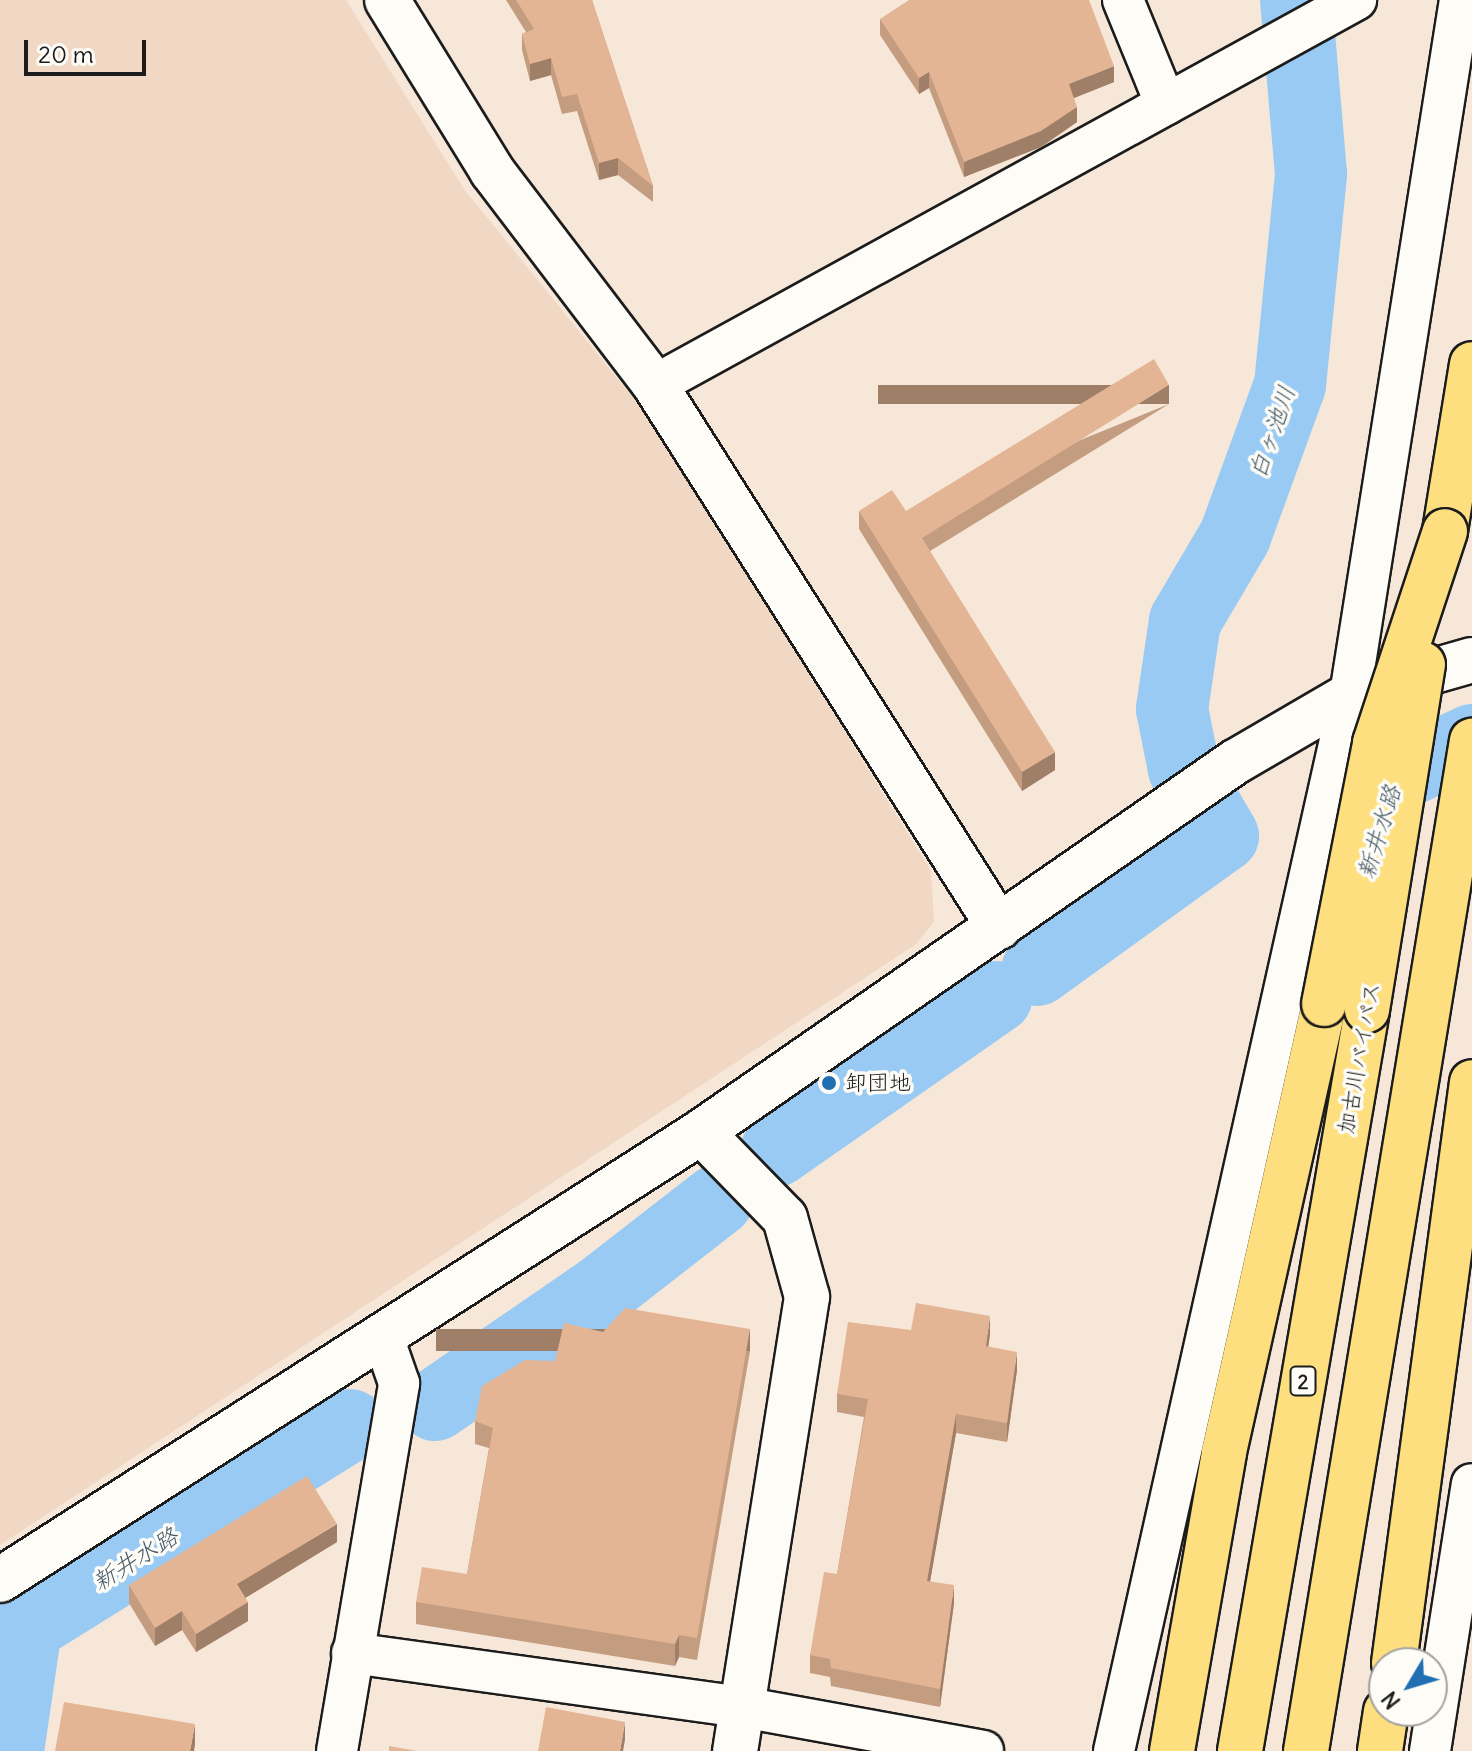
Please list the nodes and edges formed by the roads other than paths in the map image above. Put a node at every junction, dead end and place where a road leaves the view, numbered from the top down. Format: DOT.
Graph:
graph roads {
  1 [pos="387,0"];
  2 [pos="1123,0"];
  3 [pos="1460,0"];
  4 [pos="1342,8"];
  5 [pos="1166,105"];
  6 [pos="1472,364"];
  7 [pos="655,385"];
  8 [pos="1445,531"];
  9 [pos="1472,660"];
  10 [pos="1350,695"];
  11 [pos="1472,741"];
  12 [pos="999,927"];
  13 [pos="1472,1082"];
  14 [pos="701,1132"];
  15 [pos="383,1337"];
  16 [pos="1472,1484"];
  17 [pos="0,1580"];
  18 [pos="1396,1647"];
  19 [pos="352,1653"];
  20 [pos="742,1707"];
  21 [pos="1384,1727"];
  22 [pos="337,1751"];
  23 [pos="735,1751"];
  24 [pos="983,1751"];
  25 [pos="1114,1751"];
  26 [pos="1172,1751"];
  27 [pos="1240,1751"];
  28 [pos="1306,1751"];
  29 [pos="1380,1751"];
  30 [pos="1430,1751"];
  1 -- 7 [label="street"];
  2 -- 5 [label="street"];
  3 -- 10 [label="street"];
  4 -- 5 [label="street"];
  5 -- 7 [label="street"];
  6 -- 8 [label="highway, 加古川バイパス / 2"];
  7 -- 12 [label="street"];
  8 -- 26 [label="highway, bridge"];
  8 -- 27 [label="highway, 加古川バイパス / 2, bridge"];
  9 -- 10 [label="street"];
  10 -- 12 [label="street"];
  10 -- 25 [label="street"];
  11 -- 28 [label="highway"];
  12 -- 14 [label="street"];
  13 -- 18 [label="highway"];
  14 -- 15 [label="street"];
  14 -- 20 [label="street"];
  15 -- 17 [label="street"];
  15 -- 19 [label="street"];
  16 -- 30 [label="street"];
  19 -- 20 [label="street"];
  19 -- 22 [label="street"];
  20 -- 23 [label="street"];
  20 -- 24 [label="street"];
  21 -- 29 [label="highway"];
}
